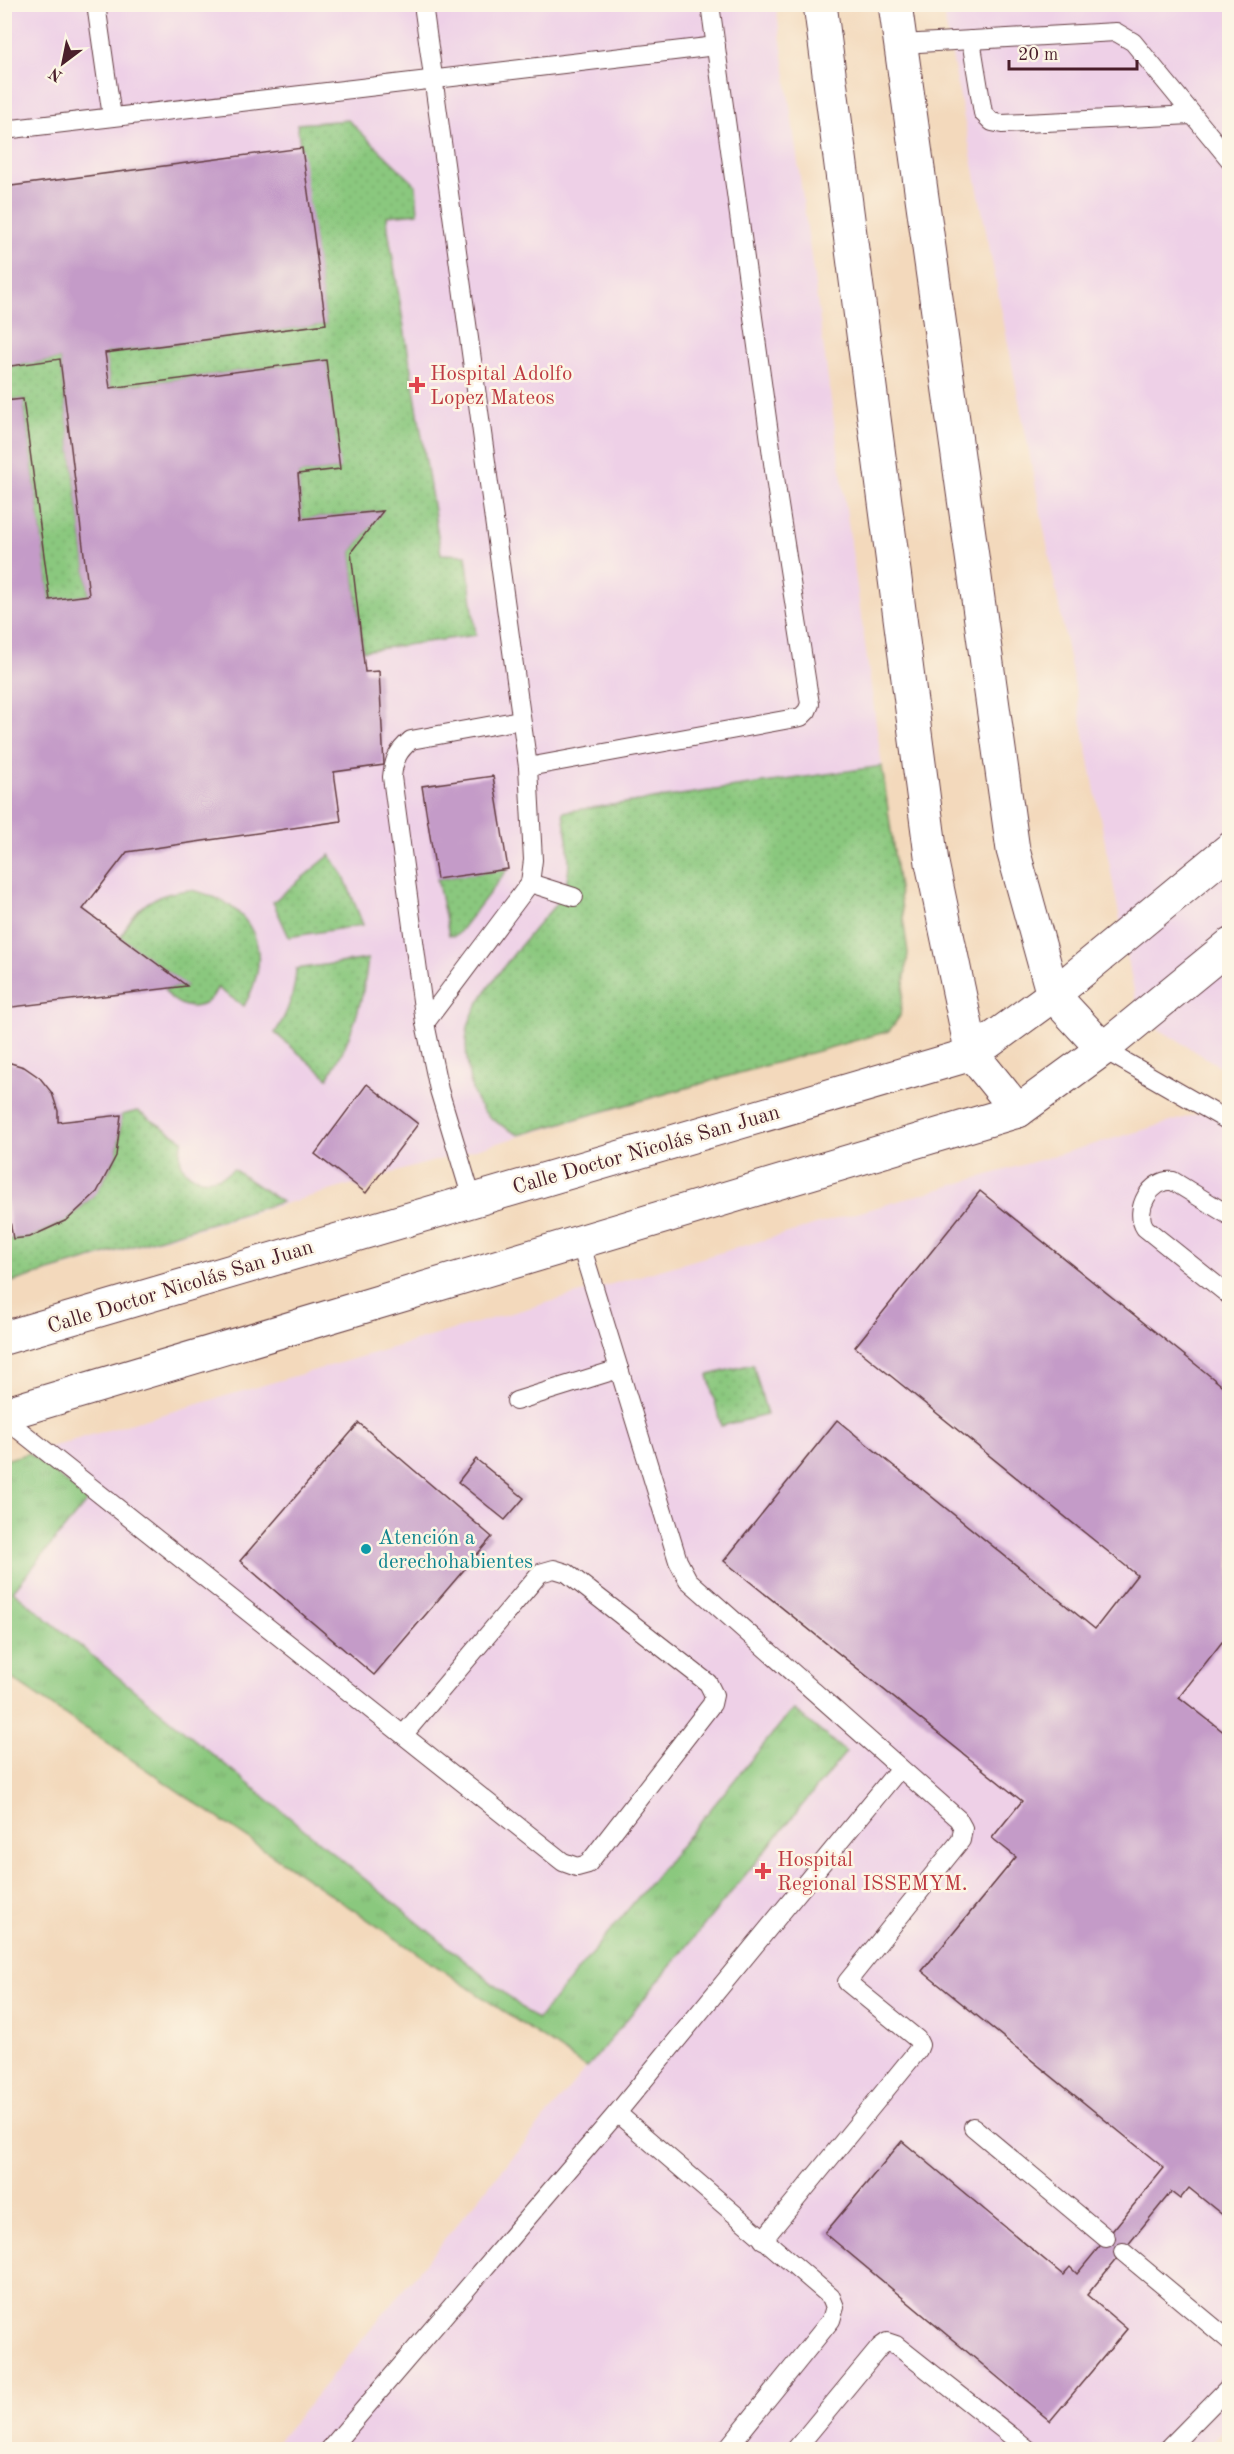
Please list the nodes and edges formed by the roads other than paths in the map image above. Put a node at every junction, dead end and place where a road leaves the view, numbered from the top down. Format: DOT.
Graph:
graph roads {
  1 [pos="96,4"];
  2 [pos="423,4"];
  3 [pos="710,4"];
  4 [pos="820,4"];
  5 [pos="896,4"];
  6 [pos="971,40"];
  7 [pos="901,44"];
  8 [pos="716,46"];
  9 [pos="433,78"];
  10 [pos="1192,115"];
  11 [pos="112,117"];
  12 [pos="4,130"];
  13 [pos="1230,160"];
  14 [pos="520,720"];
  15 [pos="528,767"];
  16 [pos="1230,849"];
  17 [pos="530,883"];
  18 [pos="574,897"];
  19 [pos="1230,945"];
  20 [pos="1053,995"];
  21 [pos="425,1023"];
  22 [pos="1103,1049"];
  23 [pos="972,1054"];
  24 [pos="1018,1111"];
  25 [pos="1230,1122"];
  26 [pos="472,1199"];
  27 [pos="1230,1216"];
  28 [pos="580,1242"];
  29 [pos="1230,1296"];
  30 [pos="4,1338"];
  31 [pos="619,1369"];
  32 [pos="516,1401"];
  33 [pos="4,1416"];
  34 [pos="404,1734"];
  35 [pos="900,1768"];
  36 [pos="616,2114"];
  37 [pos="973,2127"];
  38 [pos="1106,2238"];
  39 [pos="763,2240"];
  40 [pos="1123,2252"];
  41 [pos="1230,2341"];
  42 [pos="1230,2386"];
  43 [pos="329,2450"];
  44 [pos="726,2450"];
  45 [pos="795,2450"];
  46 [pos="1029,2450"];
  47 [pos="1167,2450"];
  1 -- 11 [label="lane"];
  2 -- 9 [label="lane"];
  3 -- 8 [label="lane"];
  4 -- 23 [label="street"];
  5 -- 7 [label="street"];
  6 -- 7 [label="lane"];
  6 -- 10 [label="lane"];
  6 -- 10 [label="lane"];
  7 -- 20 [label="street"];
  8 -- 9 [label="lane"];
  8 -- 15 [label="lane"];
  9 -- 11 [label="lane"];
  9 -- 14 [label="lane"];
  10 -- 13 [label="lane"];
  11 -- 12 [label="lane"];
  14 -- 15 [label="lane"];
  14 -- 21 [label="lane"];
  15 -- 17 [label="lane"];
  16 -- 20 [label="street, Calle Doctor Nicolás San Juan"];
  17 -- 18 [label="lane"];
  17 -- 21 [label="lane"];
  19 -- 22 [label="street"];
  20 -- 22 [label="street"];
  20 -- 23 [label="street, Calle Doctor Nicolás San Juan"];
  21 -- 26 [label="lane"];
  22 -- 24 [label="street"];
  22 -- 25 [label="lane"];
  23 -- 24 [label="street"];
  23 -- 26 [label="street, Calle Doctor Nicolás San Juan"];
  24 -- 28 [label="street"];
  26 -- 30 [label="street, Calle Doctor Nicolás San Juan"];
  27 -- 29 [label="lane"];
  28 -- 31 [label="lane"];
  28 -- 33 [label="street"];
  31 -- 32 [label="lane"];
  31 -- 35 [label="lane"];
  33 -- 34 [label="lane"];
  34 -- 34 [label="lane"];
  35 -- 36 [label="lane"];
  35 -- 39 [label="lane"];
  36 -- 39 [label="lane"];
  36 -- 43 [label="lane"];
  37 -- 38 [label="lane"];
  39 -- 44 [label="lane"];
  40 -- 41 [label="lane"];
  42 -- 47 [label="lane"];
  45 -- 46 [label="lane"];
}
